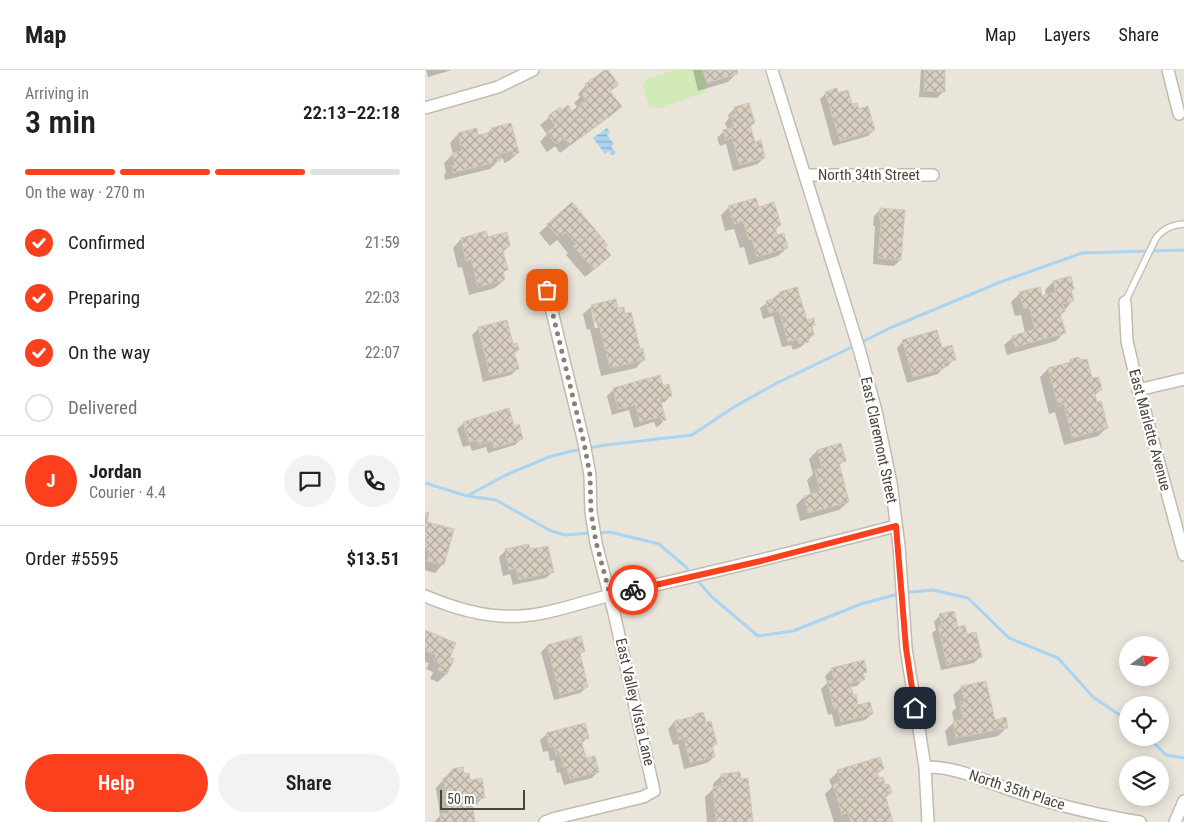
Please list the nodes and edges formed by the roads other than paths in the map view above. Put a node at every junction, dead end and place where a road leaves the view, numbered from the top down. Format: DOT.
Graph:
graph roads {
  1 [pos="772,70"];
  2 [pos="1168,70"];
  3 [pos="529,71"];
  4 [pos="425,108"];
  5 [pos="1179,114"];
  6 [pos="805,175"];
  7 [pos="933,175"];
  8 [pos="1184,224"];
  9 [pos="547,290"];
  10 [pos="1125,302"];
  11 [pos="1184,379"];
  12 [pos="1138,390"];
  13 [pos="896,526"];
  14 [pos="1184,555"];
  15 [pos="610,595"];
  16 [pos="425,596"];
  17 [pos="925,767"];
  18 [pos="1184,801"];
  19 [pos="545,822"];
  20 [pos="928,822"];
  21 [pos="1140,822"];
  22 [pos="1175,822"];
  1 -- 6 [label="street, East Claremont Street"];
  2 -- 5 [label="street"];
  3 -- 4 [label="street"];
  6 -- 7 [label="street, North 34th Street"];
  6 -- 13 [label="street, East Claremont Street"];
  8 -- 10 [label="lane"];
  9 -- 15 [label="street, East Valley Vista Lane"];
  10 -- 12 [label="street, East Marlette Avenue"];
  11 -- 12 [label="street"];
  12 -- 14 [label="street, East Marlette Avenue"];
  13 -- 15 [label="street"];
  13 -- 17 [label="street, East Claremont Street"];
  15 -- 16 [label="street"];
  15 -- 19 [label="street, East Valley Vista Lane"];
  17 -- 20 [label="street, East Claremont Street"];
  17 -- 21 [label="street, North 35th Place"];
  18 -- 22 [label="street"];
}
